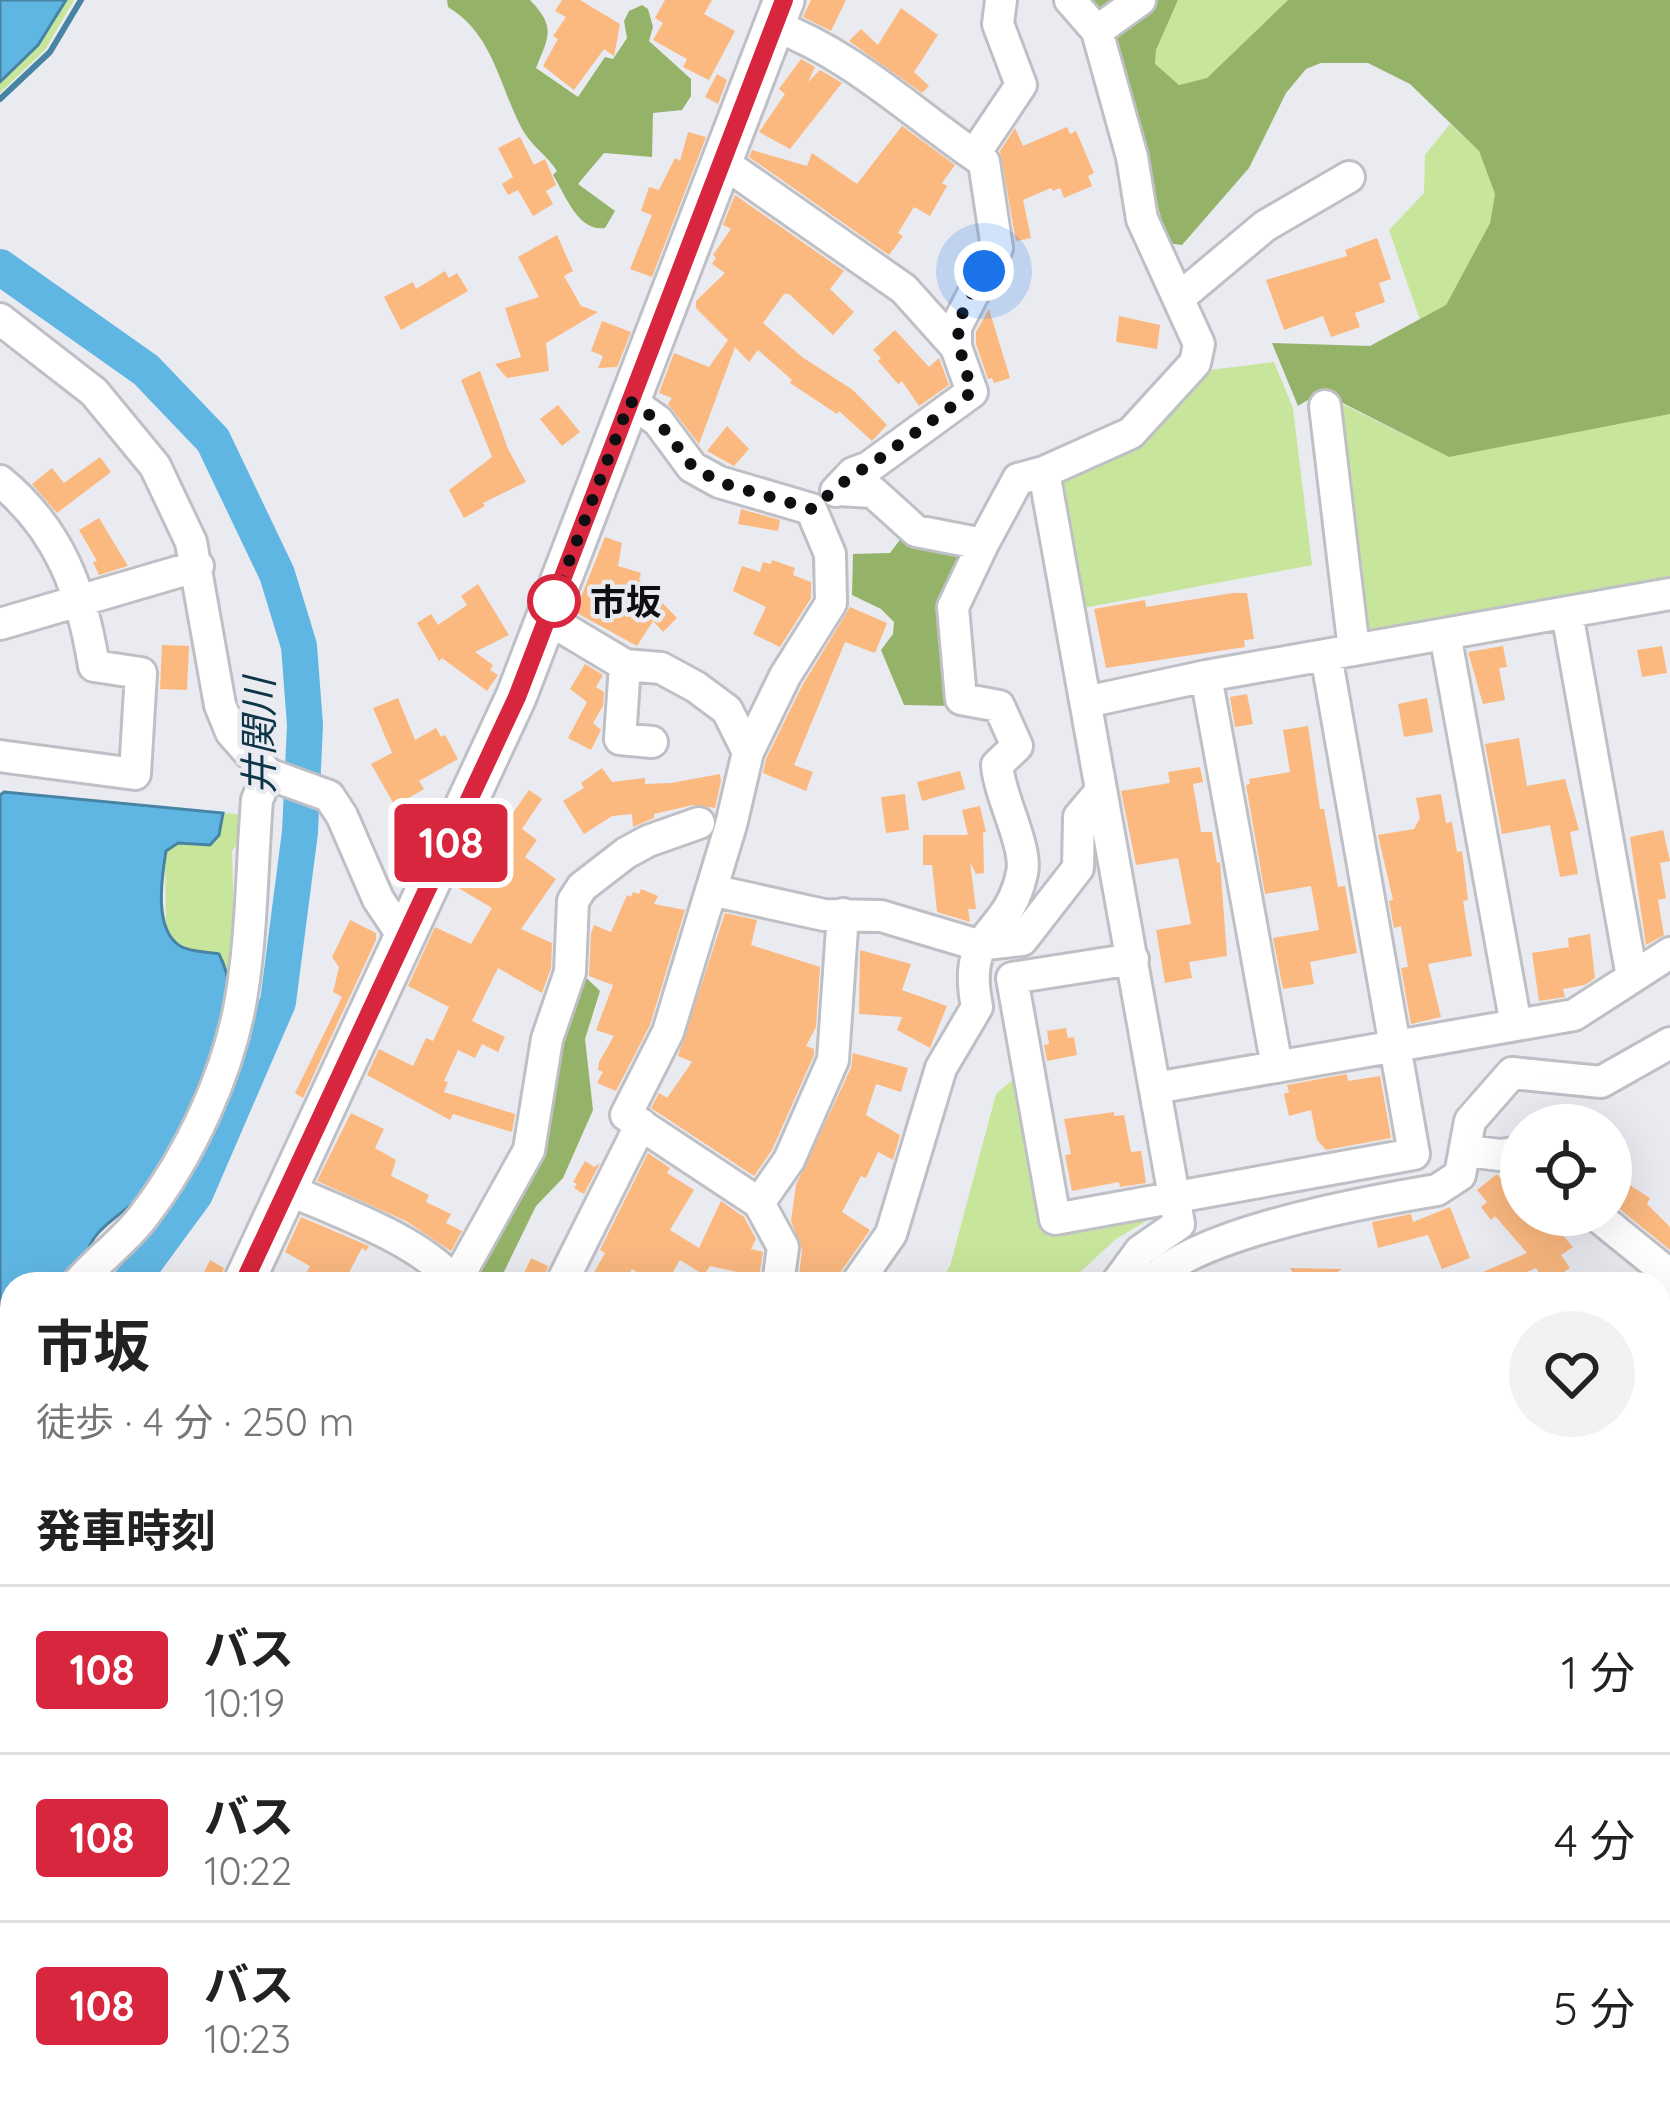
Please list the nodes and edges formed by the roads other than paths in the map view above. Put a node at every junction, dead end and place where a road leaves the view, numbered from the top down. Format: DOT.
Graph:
graph roads {
  1 [pos="1001,0"];
  2 [pos="1070,0"];
  3 [pos="1140,0"];
  4 [pos="780,7"];
  5 [pos="1097,31"];
  6 [pos="974,155"];
  7 [pos="721,161"];
  8 [pos="1349,177"];
  9 [pos="1179,298"];
  10 [pos="0,320"];
  11 [pos="956,347"];
  12 [pos="630,401"];
  13 [pos="1325,406"];
  14 [pos="1044,472"];
  15 [pos="0,482"];
  16 [pos="838,490"];
  17 [pos="812,509"];
  18 [pos="982,544"];
  19 [pos="198,566"];
  20 [pos="1670,594"];
  21 [pos="80,600"];
  22 [pos="1567,613"];
  23 [pos="548,619"];
  24 [pos="0,623"];
  25 [pos="1445,634"];
  26 [pos="1340,653"];
  27 [pos="625,665"];
  28 [pos="1206,676"];
  29 [pos="1087,702"];
  30 [pos="652,742"];
  31 [pos="748,752"];
  32 [pos="0,756"];
  33 [pos="274,776"];
  34 [pos="1101,790"];
  35 [pos="699,823"];
  36 [pos="711,890"];
  37 [pos="843,914"];
  38 [pos="406,941"];
  39 [pos="978,945"];
  40 [pos="1670,952"];
  41 [pos="1133,959"];
  42 [pos="1632,977"];
  43 [pos="1516,1025"];
  44 [pos="1670,1043"];
  45 [pos="1396,1046"];
  46 [pos="1277,1066"];
  47 [pos="1155,1088"];
  48 [pos="641,1124"];
  49 [pos="1467,1151"];
  50 [pos="1500,1155"];
  51 [pos="287,1189"];
  52 [pos="1174,1197"];
  53 [pos="759,1203"];
  54 [pos="1623,1236"];
  55 [pos="89,1272"];
  56 [pos="249,1272"];
  57 [pos="446,1272"];
  58 [pos="461,1272"];
  59 [pos="567,1272"];
  60 [pos="780,1272"];
  61 [pos="864,1272"];
  62 [pos="1125,1272"];
  63 [pos="1162,1272"];
  64 [pos="1666,1272"];
  1 -- 6 [label="street"];
  2 -- 5 [label="street"];
  3 -- 5 [label="street"];
  4 -- 6 [label="street"];
  4 -- 7 [label="main road"];
  5 -- 9 [label="street"];
  6 -- 11 [label="street"];
  7 -- 11 [label="street"];
  7 -- 12 [label="main road"];
  8 -- 9 [label="street"];
  9 -- 14 [label="street"];
  10 -- 19 [label="street"];
  11 -- 16 [label="street"];
  12 -- 17 [label="street"];
  12 -- 23 [label="main road"];
  13 -- 26 [label="street"];
  14 -- 18 [label="street"];
  14 -- 29 [label="street"];
  15 -- 21 [label="street"];
  16 -- 17 [label="street"];
  16 -- 18 [label="street"];
  17 -- 31 [label="street"];
  18 -- 39 [label="street"];
  19 -- 21 [label="street"];
  19 -- 33 [label="street"];
  20 -- 22 [label="street"];
  21 -- 24 [label="street"];
  21 -- 32 [label="street"];
  22 -- 25 [label="street"];
  22 -- 42 [label="street"];
  23 -- 27 [label="street"];
  23 -- 38 [label="main road"];
  25 -- 26 [label="street"];
  25 -- 43 [label="street"];
  26 -- 28 [label="street"];
  26 -- 45 [label="street"];
  27 -- 30 [label="street"];
  27 -- 31 [label="street"];
  28 -- 29 [label="street"];
  28 -- 46 [label="street"];
  29 -- 34 [label="street"];
  31 -- 36 [label="street"];
  33 -- 38 [label="street"];
  33 -- 55 [label="street"];
  34 -- 39 [label="street"];
  34 -- 41 [label="street"];
  35 -- 58 [label="street"];
  36 -- 37 [label="street"];
  36 -- 48 [label="street"];
  37 -- 39 [label="street"];
  37 -- 53 [label="street"];
  38 -- 51 [label="main road"];
  39 -- 61 [label="street"];
  40 -- 42 [label="street"];
  41 -- 47 [label="street"];
  41 -- 52 [label="street"];
  42 -- 43 [label="street"];
  43 -- 45 [label="street"];
  44 -- 49 [label="street"];
  45 -- 46 [label="street"];
  45 -- 52 [label="street"];
  46 -- 47 [label="street"];
  47 -- 52 [label="street"];
  48 -- 53 [label="street"];
  48 -- 59 [label="street"];
  49 -- 50 [label="street"];
  49 -- 63 [label="street"];
  51 -- 56 [label="main road"];
  51 -- 57 [label="street"];
  52 -- 62 [label="street"];
  53 -- 60 [label="street"];
  54 -- 64 [label="street"];
}
